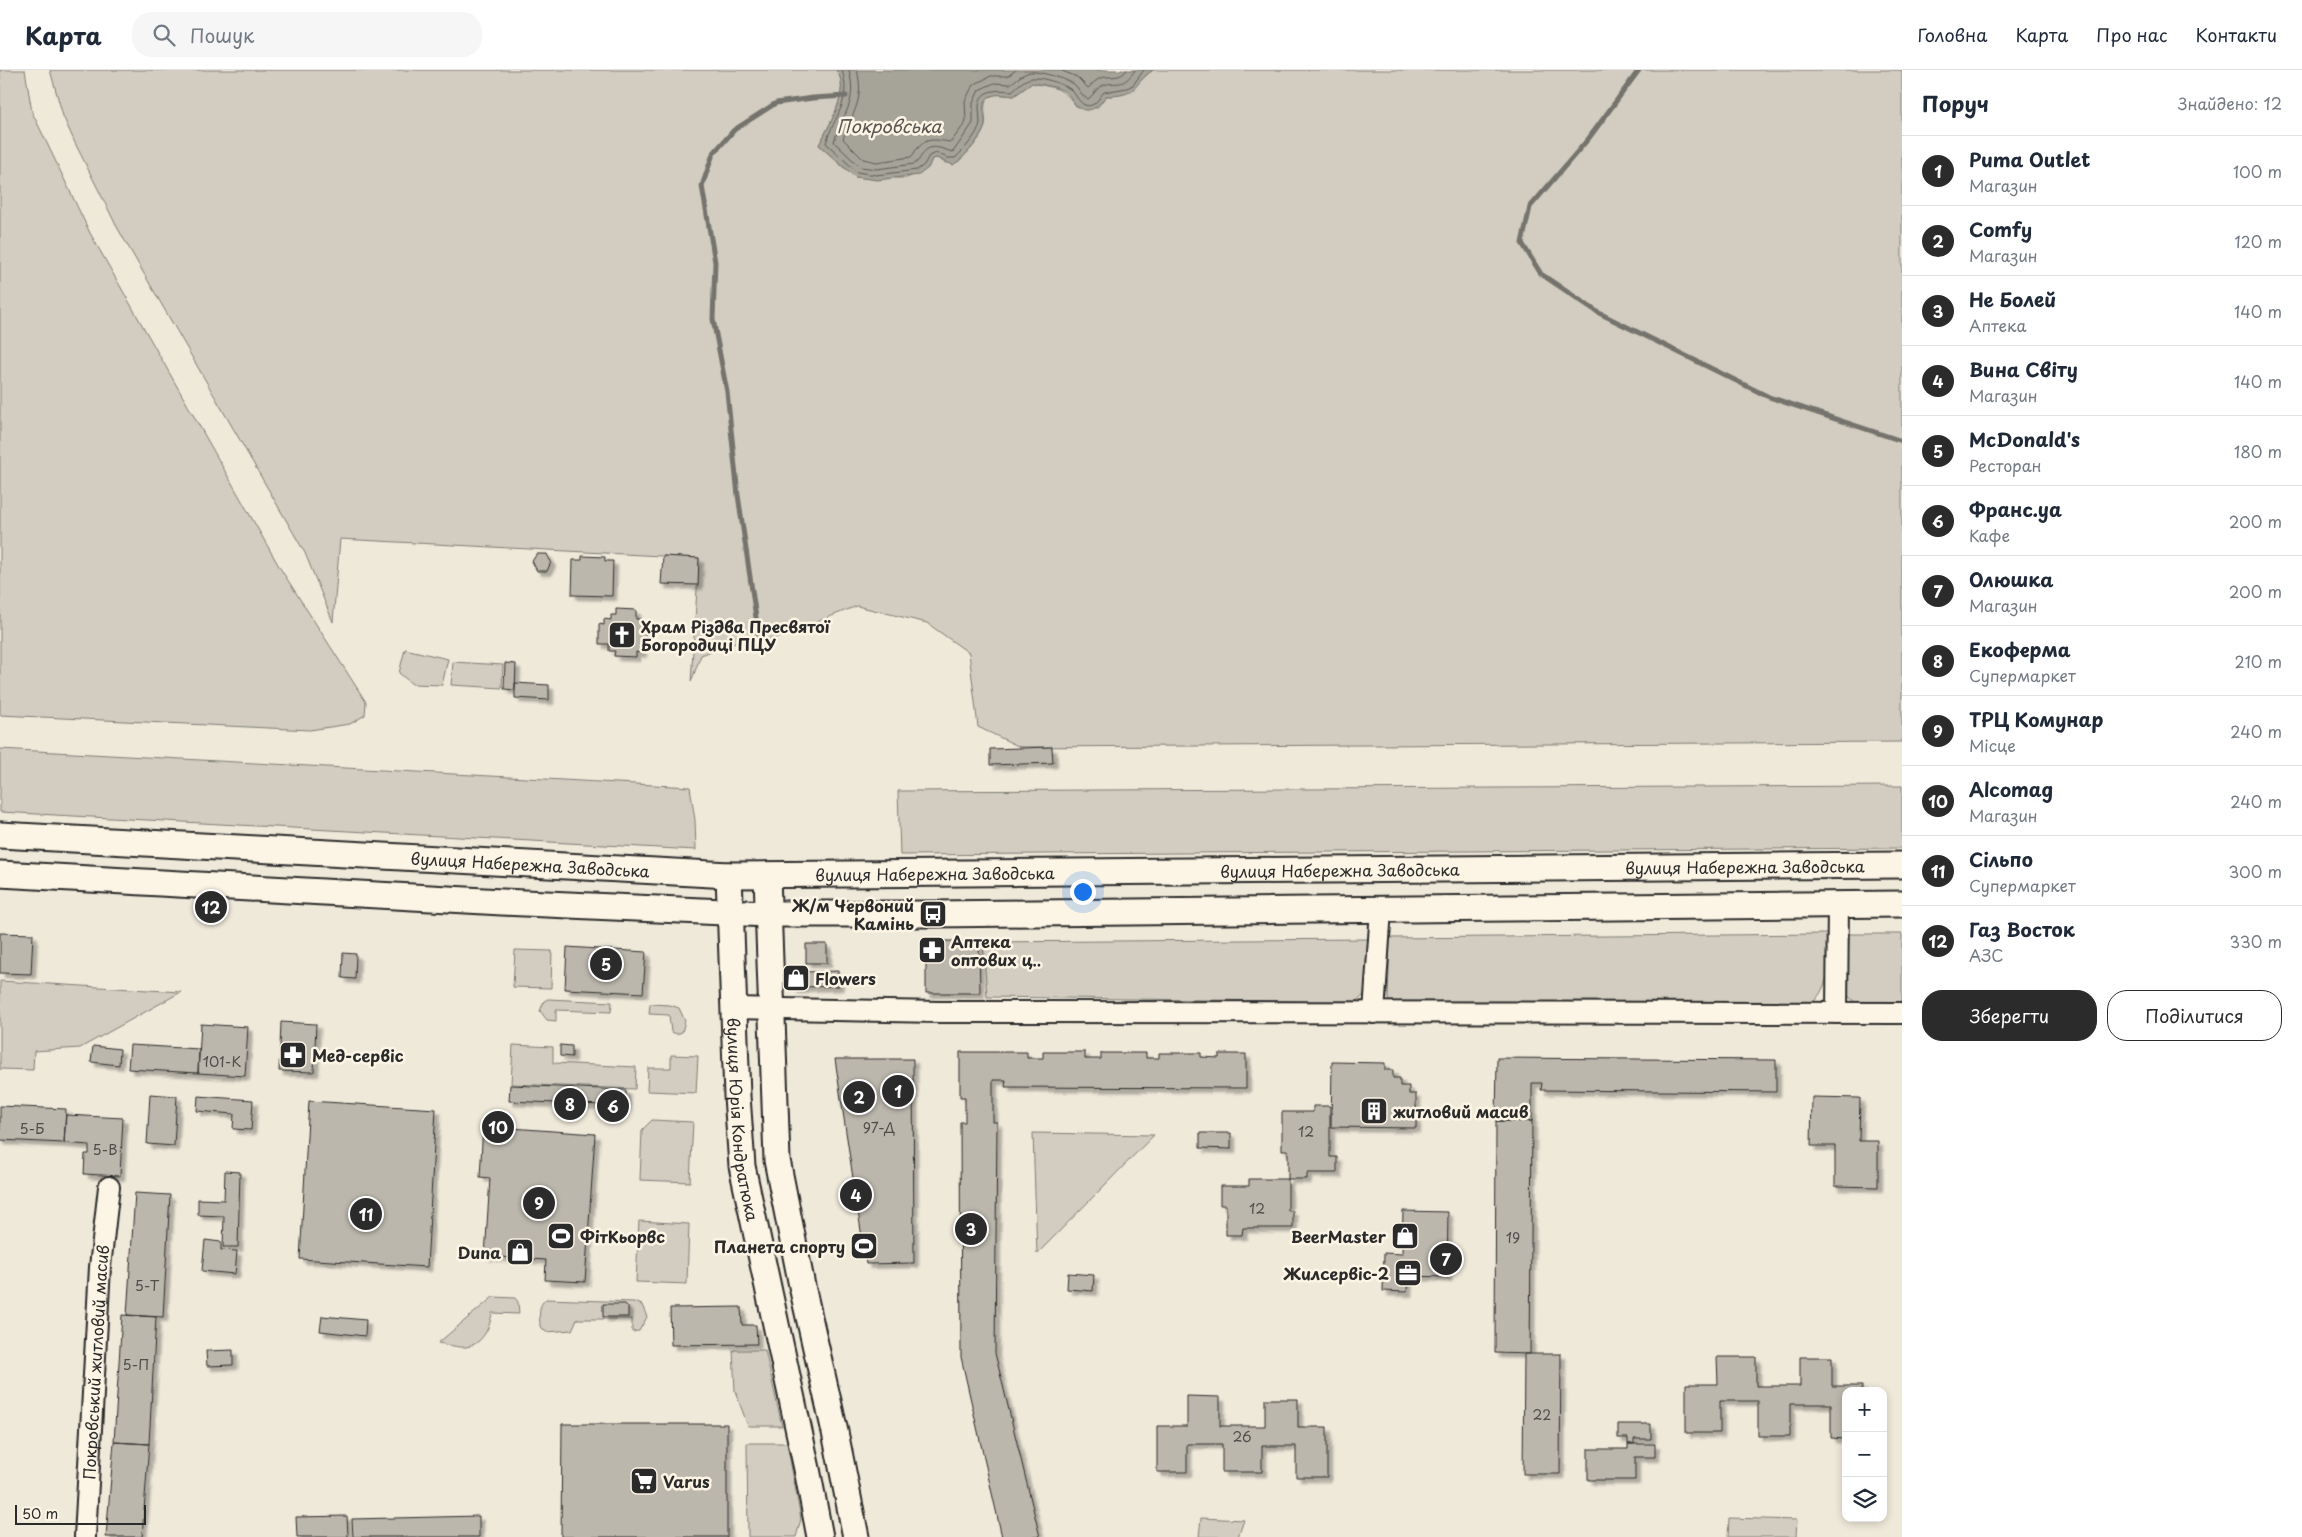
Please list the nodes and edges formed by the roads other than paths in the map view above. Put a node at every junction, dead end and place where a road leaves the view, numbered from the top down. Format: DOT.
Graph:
graph roads {
  1 [pos="0,836"];
  2 [pos="1902,865"];
  3 [pos="0,874"];
  4 [pos="729,876"];
  5 [pos="767,876"];
  6 [pos="1838,904"];
  7 [pos="1902,904"];
  8 [pos="1381,909"];
  9 [pos="732,913"];
  10 [pos="768,914"];
  11 [pos="734,1008"];
  12 [pos="772,1009"];
  13 [pos="1374,1013"];
  14 [pos="1837,1013"];
  15 [pos="1902,1013"];
  16 [pos="109,1187"];
  17 [pos="842,1463"];
  18 [pos="807,1469"];
  19 [pos="85,1537"];
  20 [pos="820,1537"];
  21 [pos="856,1537"];
  1 -- 4 [label="main road, вулиця Набережна Заводська"];
  2 -- 5 [label="main road, вулиця Набережна Заводська"];
  3 -- 9 [label="main road"];
  4 -- 5 [label="main road, вулиця Набережна Заводська"];
  4 -- 9 [label="main road, вулиця Юрія Кондратюка"];
  5 -- 10 [label="main road, вулиця Юрія Кондратюка"];
  6 -- 7 [label="main road"];
  6 -- 8 [label="main road"];
  6 -- 14 [label="street"];
  8 -- 10 [label="main road"];
  8 -- 13 [label="street"];
  9 -- 10 [label="main road"];
  9 -- 11 [label="main road, вулиця Юрія Кондратюка"];
  10 -- 12 [label="main road, вулиця Юрія Кондратюка"];
  11 -- 12 [label="street"];
  11 -- 18 [label="main road, вулиця Юрія Кондратюка"];
  12 -- 13 [label="street"];
  12 -- 17 [label="main road, вулиця Юрія Кондратюка"];
  13 -- 14 [label="street"];
  14 -- 15 [label="street"];
  16 -- 19 [label="street, Покровський житловий масив"];
  17 -- 18 [label="main road"];
  17 -- 21 [label="main road, вулиця Юрія Кондратюка"];
  18 -- 20 [label="main road, вулиця Юрія Кондратюка"];
}
